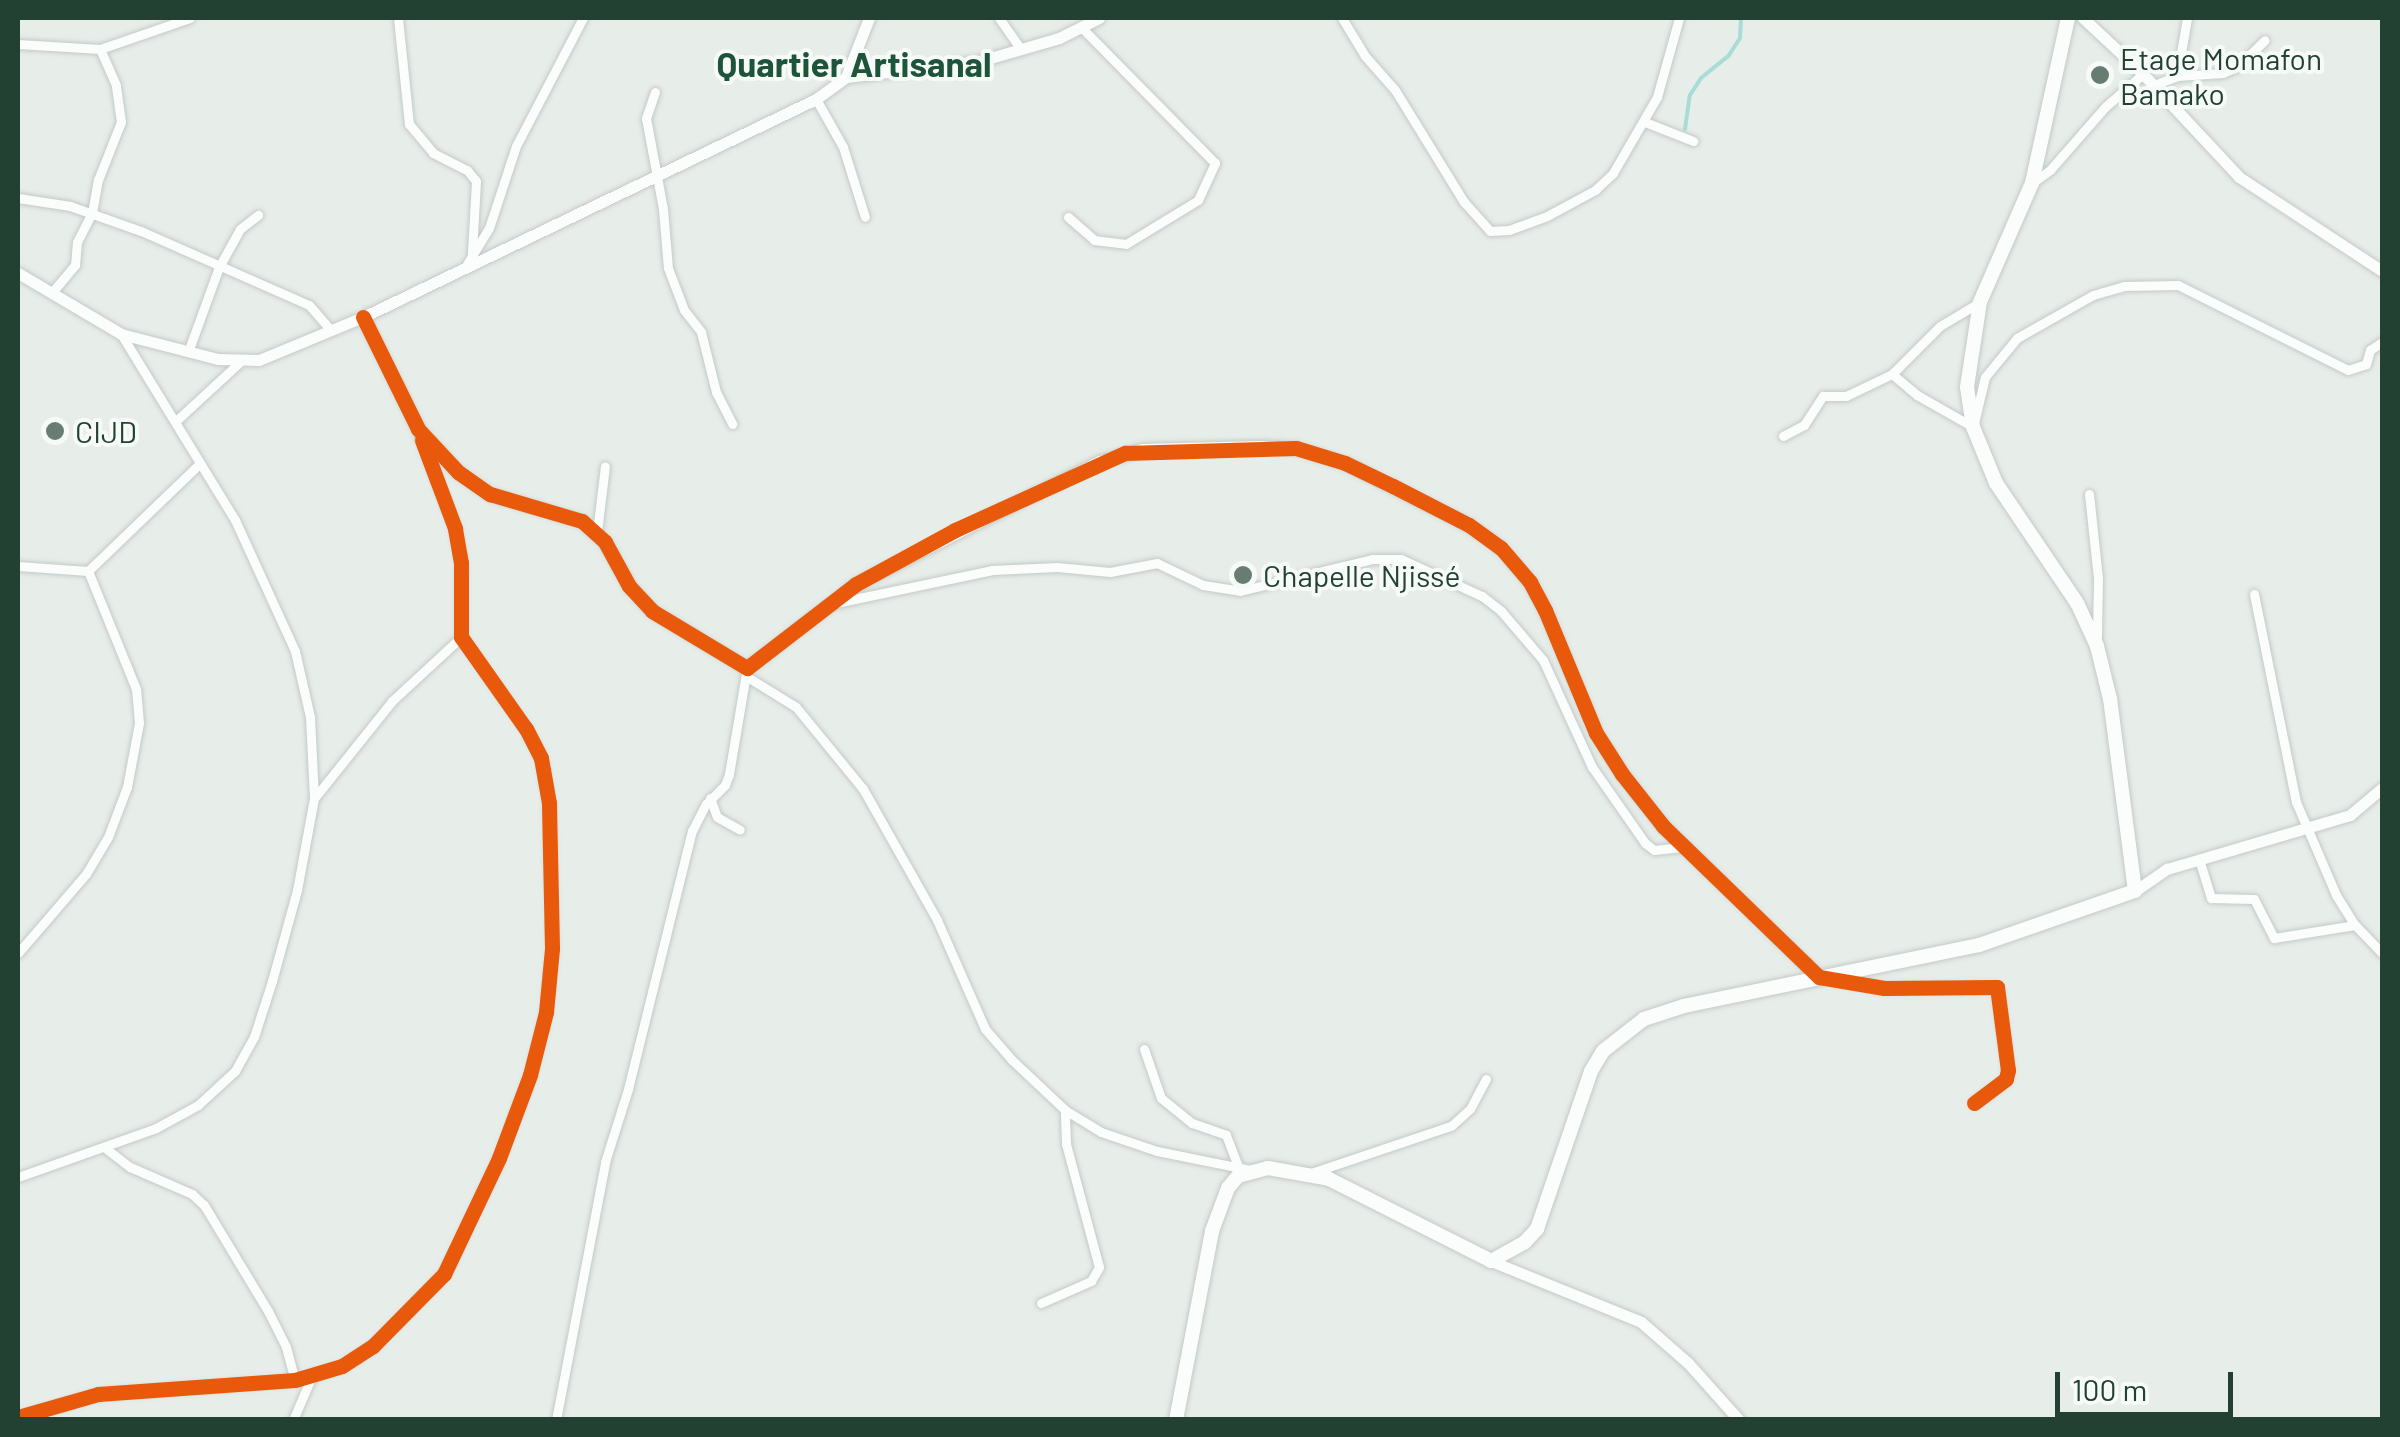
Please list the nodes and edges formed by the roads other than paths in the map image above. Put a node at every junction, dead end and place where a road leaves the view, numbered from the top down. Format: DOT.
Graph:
graph roads {
  1 [pos="190,18"];
  2 [pos="398,18"];
  3 [pos="582,18"];
  4 [pos="869,18"];
  5 [pos="999,18"];
  6 [pos="1100,18"];
  7 [pos="1342,18"];
  8 [pos="1679,18"];
  9 [pos="2068,18"];
  10 [pos="2082,18"];
  11 [pos="2187,18"];
  12 [pos="166,21"];
  13 [pos="1082,28"];
  14 [pos="2265,40"];
  15 [pos="18,44"];
  16 [pos="100,49"];
  17 [pos="1021,50"];
  18 [pos="2144,74"];
  19 [pos="2177,76"];
  20 [pos="846,78"];
  21 [pos="2154,85"];
  22 [pos="656,92"];
  23 [pos="816,99"];
  24 [pos="1646,122"];
  25 [pos="1694,141"];
  26 [pos="655,174"];
  27 [pos="2032,183"];
  28 [pos="18,198"];
  29 [pos="92,213"];
  30 [pos="258,215"];
  31 [pos="865,217"];
  32 [pos="1068,217"];
  33 [pos="470,260"];
  34 [pos="219,266"];
  35 [pos="2382,271"];
  36 [pos="18,273"];
  37 [pos="54,290"];
  38 [pos="1980,302"];
  39 [pos="363,317"];
  40 [pos="331,330"];
  41 [pos="121,334"];
  42 [pos="2382,342"];
  43 [pos="188,352"];
  44 [pos="241,362"];
  45 [pos="1892,374"];
  46 [pos="177,420"];
  47 [pos="732,424"];
  48 [pos="1973,427"];
  49 [pos="418,429"];
  50 [pos="1783,436"];
  51 [pos="199,464"];
  52 [pos="605,466"];
  53 [pos="2090,494"];
  54 [pos="597,532"];
  55 [pos="18,566"];
  56 [pos="88,571"];
  57 [pos="2254,594"];
  58 [pos="825,606"];
  59 [pos="460,637"];
  60 [pos="2097,646"];
  61 [pos="748,673"];
  62 [pos="2382,788"];
  63 [pos="314,798"];
  64 [pos="710,798"];
  65 [pos="740,830"];
  66 [pos="2307,831"];
  67 [pos="1685,847"];
  68 [pos="2199,860"];
  69 [pos="2136,891"];
  70 [pos="2355,925"];
  71 [pos="18,953"];
  72 [pos="2382,953"];
  73 [pos="1819,977"];
  74 [pos="1144,1049"];
  75 [pos="1486,1079"];
  76 [pos="1974,1103"];
  77 [pos="1064,1110"];
  78 [pos="104,1148"];
  79 [pos="1244,1168"];
  80 [pos="1308,1174"];
  81 [pos="18,1178"];
  82 [pos="1492,1261"];
  83 [pos="1041,1303"];
  84 [pos="311,1378"];
  85 [pos="296,1380"];
  86 [pos="56,1406"];
  87 [pos="18,1416"];
  88 [pos="59,1420"];
  89 [pos="293,1420"];
  90 [pos="556,1420"];
  91 [pos="1176,1420"];
  92 [pos="1739,1420"];
  1 -- 12 [label="street"];
  2 -- 33 [label="street"];
  3 -- 33 [label="street"];
  4 -- 20 [label="street"];
  5 -- 17 [label="street"];
  6 -- 13 [label="street"];
  7 -- 24 [label="street"];
  8 -- 24 [label="street"];
  9 -- 27 [label="main road"];
  10 -- 18 [label="street"];
  11 -- 19 [label="street"];
  12 -- 16 [label="street"];
  13 -- 17 [label="street"];
  13 -- 32 [label="street"];
  14 -- 19 [label="street"];
  15 -- 16 [label="street"];
  16 -- 29 [label="street"];
  17 -- 20 [label="street"];
  18 -- 21 [label="street"];
  18 -- 27 [label="street"];
  19 -- 21 [label="street"];
  20 -- 23 [label="street"];
  21 -- 35 [label="street"];
  22 -- 26 [label="street"];
  23 -- 26 [label="street"];
  23 -- 31 [label="street"];
  24 -- 25 [label="street"];
  26 -- 33 [label="street"];
  26 -- 47 [label="street"];
  27 -- 38 [label="main road"];
  28 -- 29 [label="street"];
  29 -- 34 [label="street"];
  29 -- 37 [label="street"];
  30 -- 34 [label="street"];
  33 -- 39 [label="street"];
  34 -- 40 [label="street"];
  34 -- 43 [label="street"];
  36 -- 37 [label="street"];
  37 -- 41 [label="street"];
  38 -- 45 [label="street"];
  38 -- 48 [label="main road"];
  39 -- 40 [label="street"];
  39 -- 49 [label="street"];
  40 -- 44 [label="street"];
  41 -- 43 [label="street"];
  41 -- 46 [label="street"];
  42 -- 48 [label="street"];
  43 -- 44 [label="street"];
  44 -- 46 [label="street"];
  45 -- 48 [label="street"];
  45 -- 50 [label="street"];
  46 -- 51 [label="street"];
  48 -- 60 [label="main road"];
  49 -- 54 [label="street"];
  49 -- 59 [label="street"];
  51 -- 56 [label="street"];
  51 -- 63 [label="street"];
  52 -- 54 [label="street"];
  53 -- 60 [label="street"];
  54 -- 61 [label="street"];
  55 -- 56 [label="street"];
  56 -- 71 [label="street"];
  57 -- 66 [label="street"];
  58 -- 61 [label="street"];
  58 -- 67 [label="street"];
  58 -- 67 [label="street"];
  59 -- 63 [label="street"];
  59 -- 84 [label="street"];
  60 -- 69 [label="main road"];
  61 -- 64 [label="street"];
  61 -- 77 [label="street"];
  62 -- 66 [label="street"];
  63 -- 78 [label="street"];
  64 -- 65 [label="street"];
  64 -- 90 [label="street"];
  66 -- 68 [label="street"];
  66 -- 70 [label="street"];
  67 -- 73 [label="street"];
  68 -- 69 [label="street"];
  68 -- 70 [label="street"];
  69 -- 73 [label="main road"];
  70 -- 72 [label="street"];
  73 -- 76 [label="street"];
  73 -- 82 [label="main road"];
  74 -- 79 [label="street"];
  75 -- 80 [label="street"];
  77 -- 79 [label="street"];
  77 -- 83 [label="street"];
  78 -- 81 [label="street"];
  78 -- 85 [label="street"];
  79 -- 80 [label="main road"];
  79 -- 91 [label="main road"];
  80 -- 82 [label="main road"];
  82 -- 92 [label="street"];
  84 -- 85 [label="street"];
  84 -- 89 [label="street"];
  85 -- 86 [label="street"];
  86 -- 87 [label="street"];
  86 -- 88 [label="street"];
}
